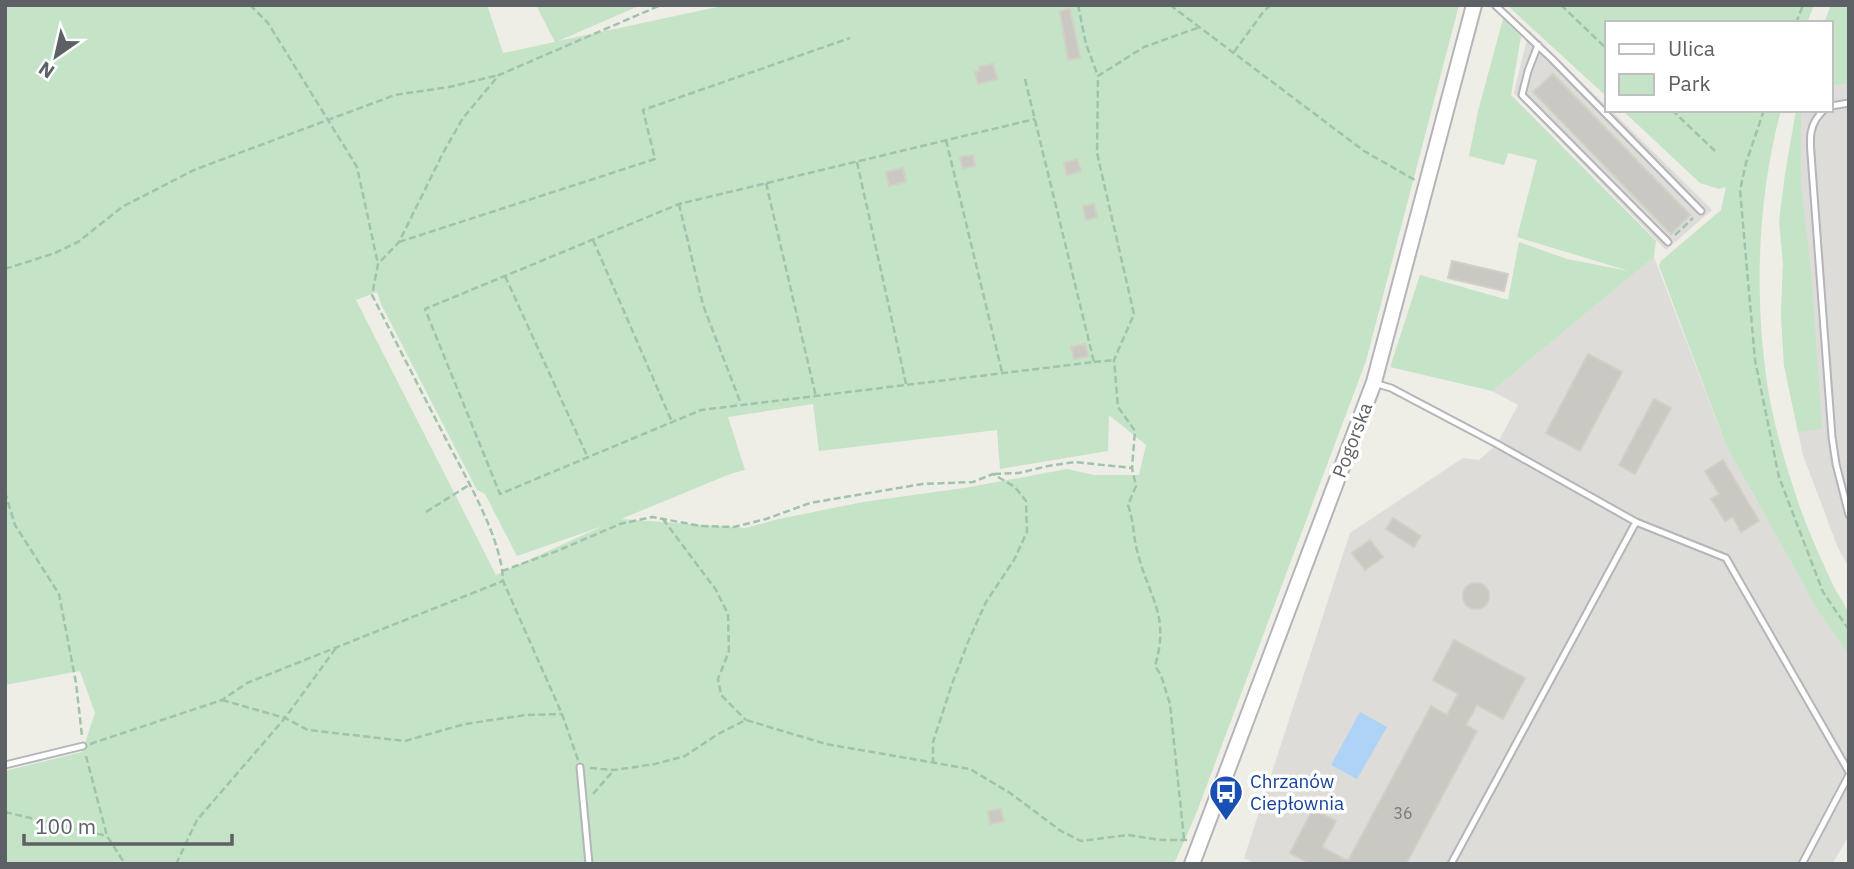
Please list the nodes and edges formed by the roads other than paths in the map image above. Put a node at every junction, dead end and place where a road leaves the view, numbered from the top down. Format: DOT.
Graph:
graph roads {
  1 [pos="1474,5"];
  2 [pos="1495,5"];
  3 [pos="1538,45"];
  4 [pos="1822,112"];
  5 [pos="1701,211"];
  6 [pos="1668,242"];
  7 [pos="1374,383"];
  8 [pos="1849,515"];
  9 [pos="1636,522"];
  10 [pos="83,746"];
  11 [pos="5,765"];
  12 [pos="580,767"];
  13 [pos="1849,774"];
  14 [pos="589,864"];
  15 [pos="1192,864"];
  16 [pos="1451,864"];
  17 [pos="1802,864"];
  1 -- 7 [label="street, Pogorska"];
  2 -- 3 [label="lane"];
  3 -- 5 [label="lane"];
  3 -- 6 [label="lane"];
  4 -- 8 [label="lane"];
  7 -- 9 [label="lane"];
  7 -- 15 [label="street, Pogorska"];
  9 -- 13 [label="lane"];
  9 -- 16 [label="lane"];
  10 -- 11 [label="lane"];
  12 -- 14 [label="lane"];
  13 -- 17 [label="lane"];
}
